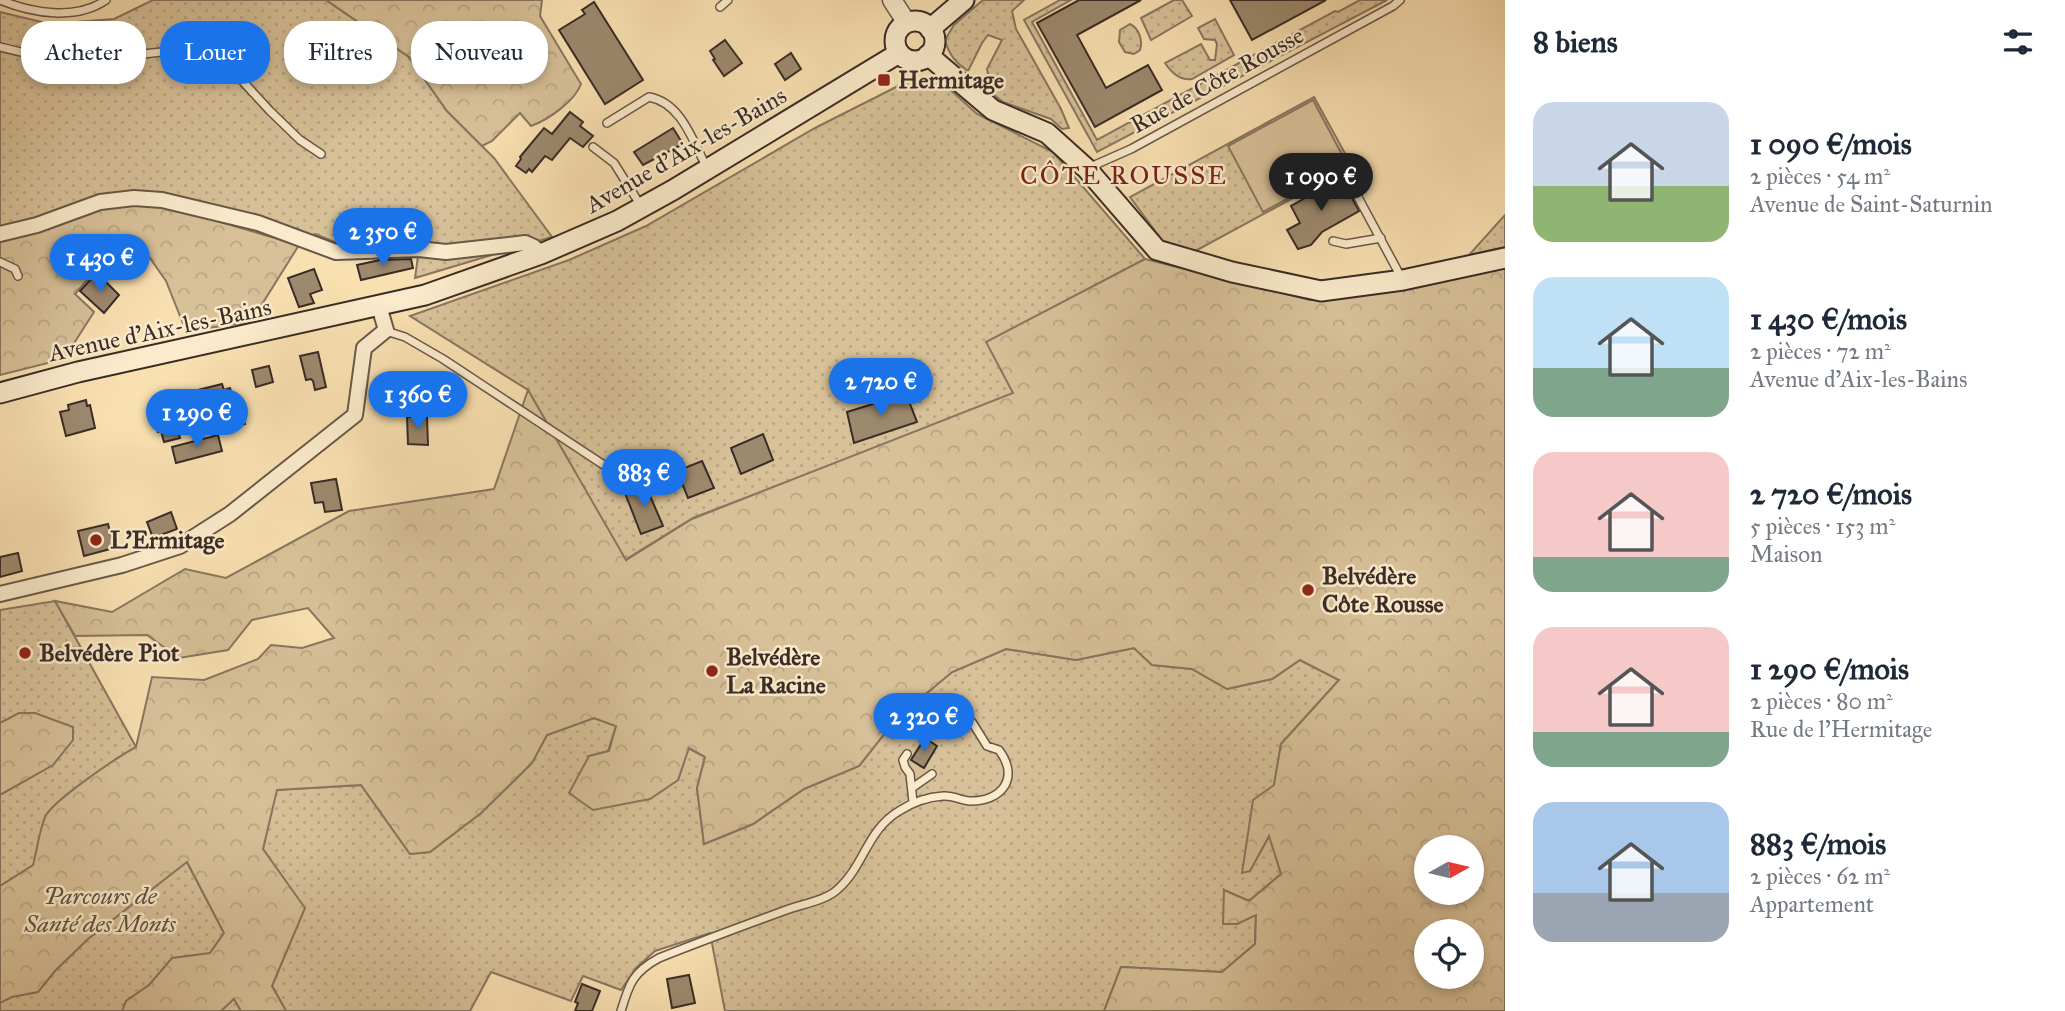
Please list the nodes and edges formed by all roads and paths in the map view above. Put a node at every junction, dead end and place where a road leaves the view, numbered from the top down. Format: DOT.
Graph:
graph roads {
  1 [pos="0,0"];
  2 [pos="106,0"];
  3 [pos="728,0"];
  4 [pos="892,0"];
  5 [pos="964,0"];
  6 [pos="1400,0"];
  7 [pos="720,7"];
  8 [pos="907,23"];
  9 [pos="930,29"];
  10 [pos="0,47"];
  11 [pos="899,53"];
  12 [pos="928,55"];
  13 [pos="607,123"];
  14 [pos="593,147"];
  15 [pos="321,154"];
  16 [pos="708,169"];
  17 [pos="1087,169"];
  18 [pos="1345,173"];
  19 [pos="642,207"];
  20 [pos="0,234"];
  21 [pos="1381,238"];
  22 [pos="1333,241"];
  23 [pos="541,254"];
  24 [pos="1505,258"];
  25 [pos="0,262"];
  26 [pos="18,276"];
  27 [pos="1403,280"];
  28 [pos="379,306"];
  29 [pos="386,330"];
  30 [pos="0,393"];
  31 [pos="625,480"];
  32 [pos="0,594"];
  33 [pos="972,722"];
  34 [pos="907,754"];
  35 [pos="932,774"];
  36 [pos="912,788"];
  37 [pos="913,802"];
  38 [pos="621,1011"];
  1 -- 2 [label="lane"];
  3 -- 7 [label="lane"];
  4 -- 8 [label="street"];
  5 -- 9 [label="main road"];
  6 -- 17 [label="lane, Rue de Côte Rousse"];
  8 -- 9 [label="main road"];
  8 -- 11 [label="main road"];
  9 -- 12 [label="main road"];
  10 -- 15 [label="lane"];
  11 -- 12 [label="main road"];
  11 -- 16 [label="main road, Avenue d'Aix-les-Bains"];
  12 -- 17 [label="main road"];
  13 -- 16 [label="lane"];
  14 -- 19 [label="lane"];
  16 -- 19 [label="main road, Avenue d'Aix-les-Bains"];
  17 -- 27 [label="main road"];
  18 -- 21 [label="lane"];
  19 -- 23 [label="main road, Avenue d'Aix-les-Bains"];
  20 -- 23 [label="street"];
  21 -- 22 [label="lane"];
  21 -- 27 [label="lane"];
  23 -- 28 [label="main road, Avenue d'Aix-les-Bains"];
  24 -- 27 [label="main road"];
  25 -- 26 [label="lane"];
  28 -- 29 [label="street"];
  28 -- 30 [label="main road, Avenue d'Aix-les-Bains"];
  29 -- 31 [label="lane"];
  29 -- 32 [label="street"];
  33 -- 37 [label="lane"];
  34 -- 36 [label="lane"];
  35 -- 36 [label="lane"];
  36 -- 37 [label="lane"];
  37 -- 38 [label="lane"];
}
